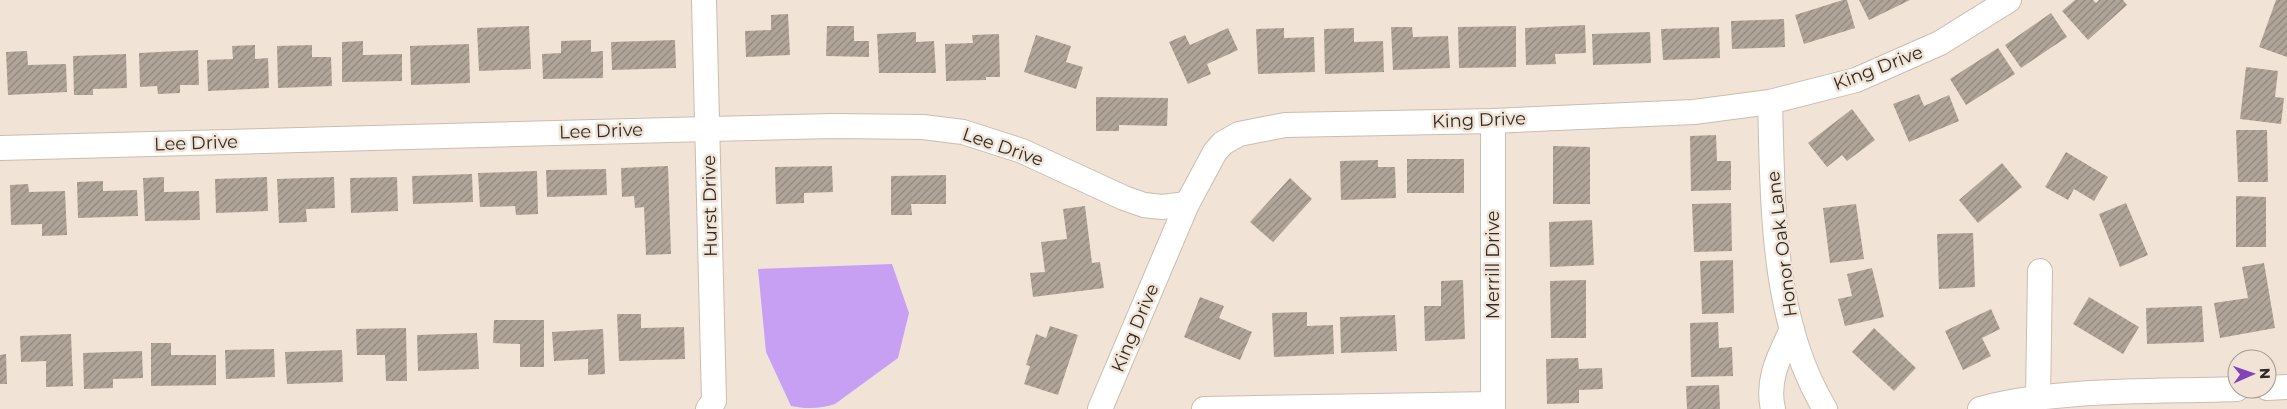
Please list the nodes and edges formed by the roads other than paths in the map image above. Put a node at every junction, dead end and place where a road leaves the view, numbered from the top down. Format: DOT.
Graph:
graph roads {
  1 [pos="704,0"];
  2 [pos="2009,0"];
  3 [pos="1770,102"];
  4 [pos="1493,121"];
  5 [pos="708,128"];
  6 [pos="0,148"];
  7 [pos="1187,204"];
  8 [pos="2040,270"];
  9 [pos="1792,329"];
  10 [pos="2227,389"];
  11 [pos="2038,399"];
  12 [pos="1493,407"];
  13 [pos="708,409"];
  14 [pos="1100,409"];
  15 [pos="1204,409"];
  16 [pos="1773,409"];
  17 [pos="1825,409"];
  18 [pos="1980,409"];
  1 -- 5 [label="street, Hurst Drive"];
  2 -- 3 [label="street, King Drive"];
  3 -- 4 [label="street, King Drive"];
  3 -- 9 [label="street, Honor Oak Lane"];
  4 -- 7 [label="street, King Drive"];
  4 -- 12 [label="street, Merrill Drive"];
  5 -- 6 [label="street, Lee Drive"];
  5 -- 7 [label="street, Lee Drive"];
  5 -- 13 [label="street, Hurst Drive"];
  7 -- 14 [label="street, King Drive"];
  8 -- 11 [label="street"];
  9 -- 16 [label="street"];
  9 -- 17 [label="street, Honor Oak Lane"];
  10 -- 11 [label="street"];
  11 -- 18 [label="street"];
  12 -- 15 [label="street"];
}
